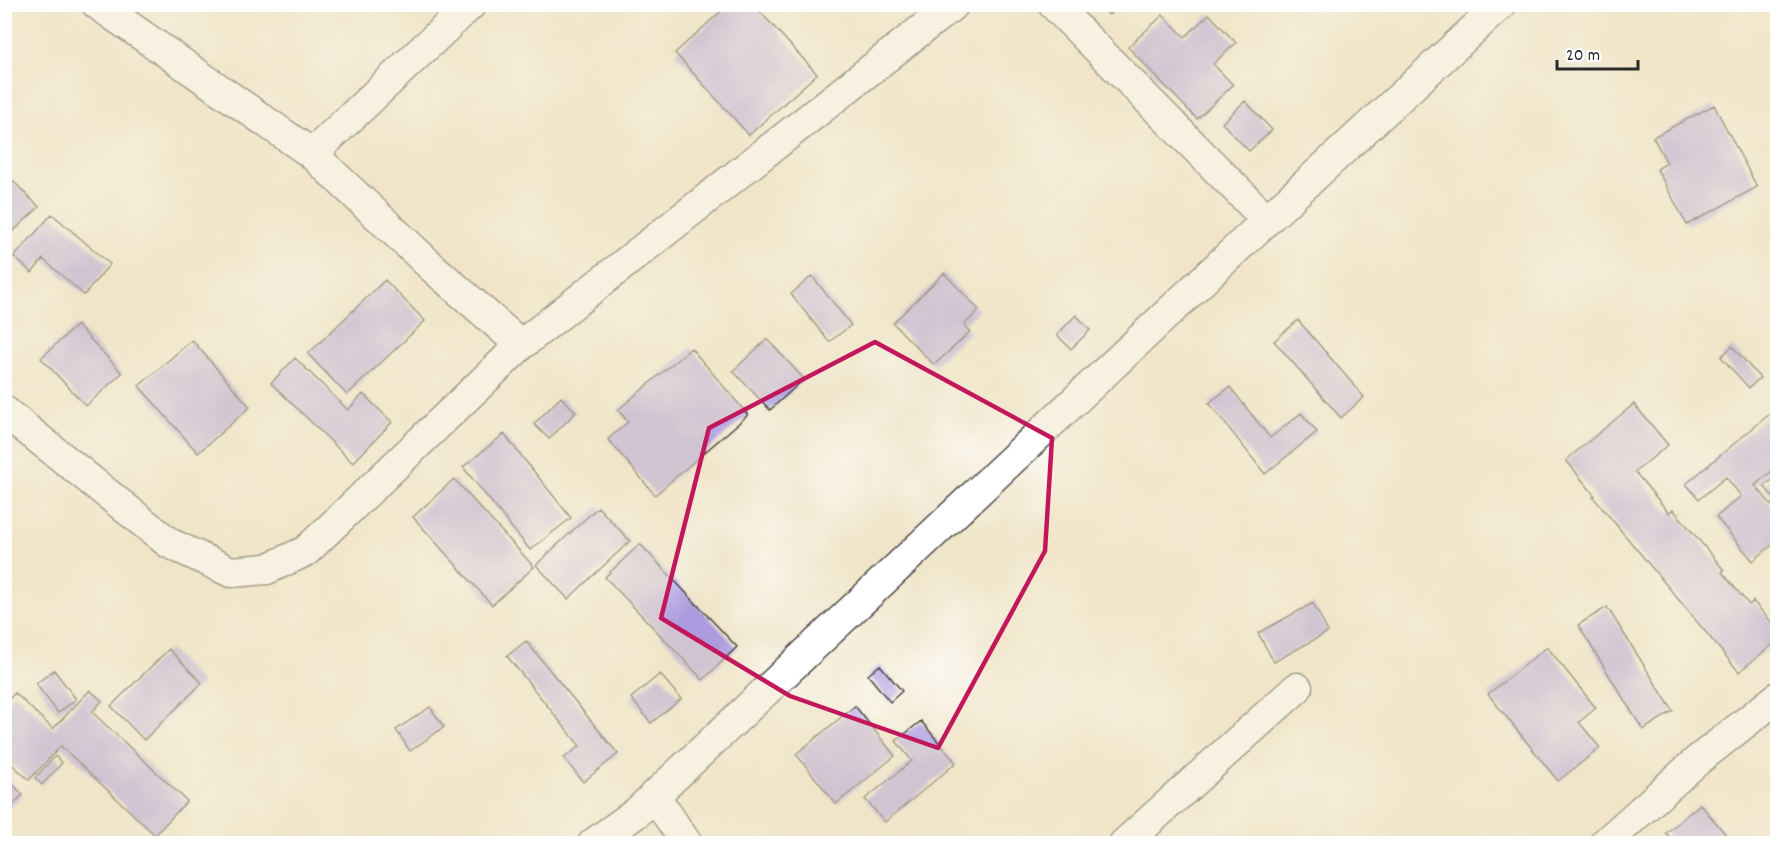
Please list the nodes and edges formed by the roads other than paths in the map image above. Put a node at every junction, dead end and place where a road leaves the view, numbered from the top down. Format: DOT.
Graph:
graph roads {
  1 [pos="97,4"];
  2 [pos="471,4"];
  3 [pos="954,4"];
  4 [pos="1053,4"];
  5 [pos="1502,4"];
  6 [pos="312,154"];
  7 [pos="1267,220"];
  8 [pos="521,345"];
  9 [pos="4,411"];
  10 [pos="1297,688"];
  11 [pos="1778,697"];
  12 [pos="654,795"];
  13 [pos="593,843"];
  14 [pos="687,843"];
  15 [pos="1124,843"];
  16 [pos="1604,843"];
  1 -- 6 [label="street"];
  2 -- 6 [label="street"];
  3 -- 8 [label="street"];
  4 -- 7 [label="street"];
  5 -- 7 [label="street"];
  6 -- 8 [label="street"];
  7 -- 12 [label="street"];
  8 -- 9 [label="street"];
  10 -- 15 [label="street"];
  11 -- 16 [label="street"];
  12 -- 13 [label="street"];
  12 -- 14 [label="street"];
}
